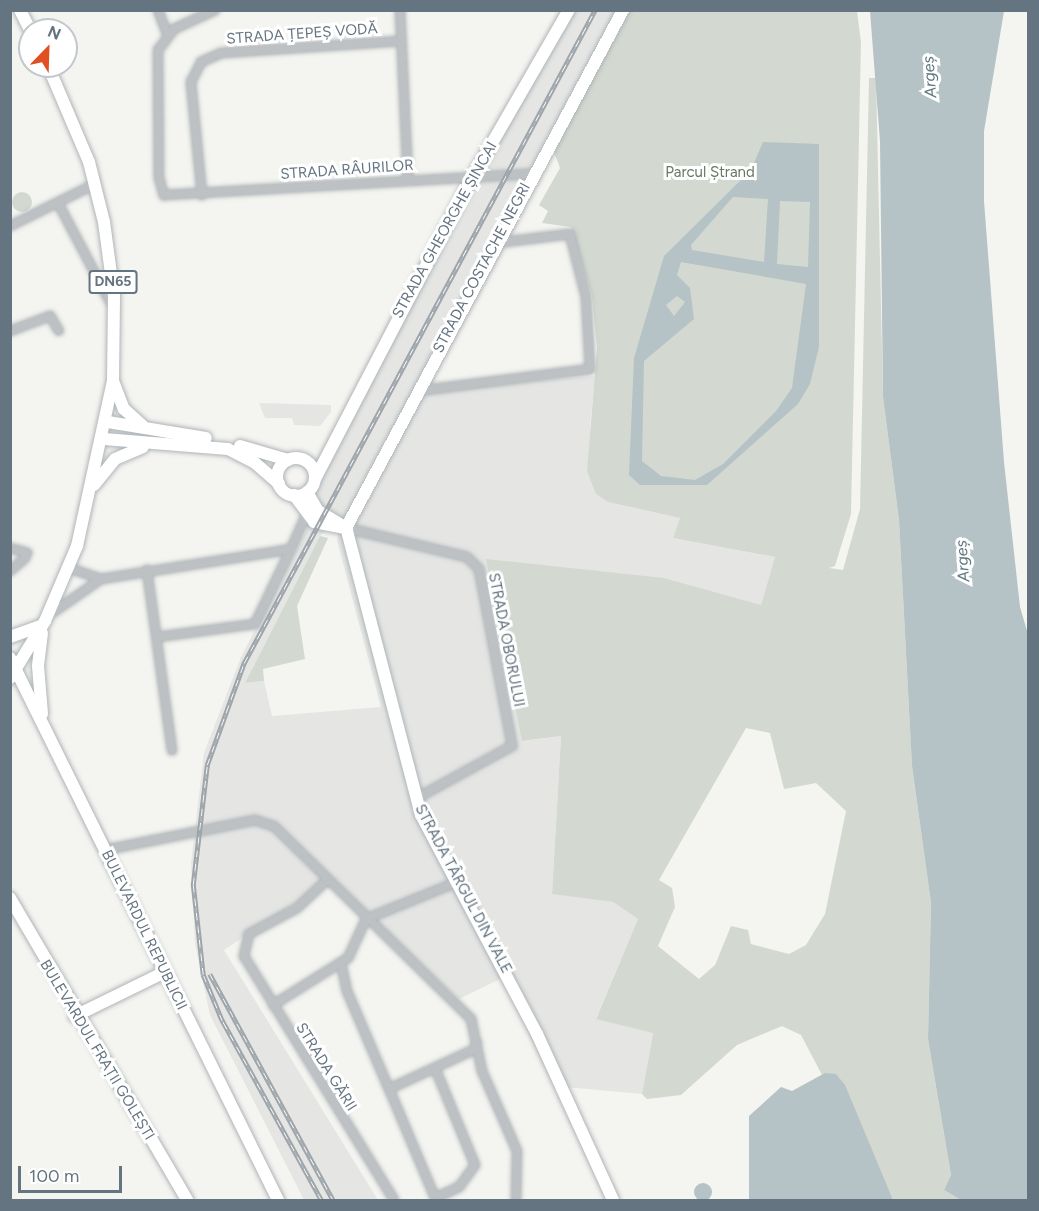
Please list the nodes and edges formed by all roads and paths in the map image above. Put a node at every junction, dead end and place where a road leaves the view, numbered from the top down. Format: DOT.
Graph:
graph roads {
  1 [pos="158,10"];
  2 [pos="215,10"];
  3 [pos="400,10"];
  4 [pos="569,10"];
  5 [pos="623,10"];
  6 [pos="167,34"];
  7 [pos="401,41"];
  8 [pos="53,78"];
  9 [pos="533,174"];
  10 [pos="473,176"];
  11 [pos="408,179"];
  12 [pos="95,184"];
  13 [pos="202,195"];
  14 [pos="58,203"];
  15 [pos="10,226"];
  16 [pos="496,243"];
  17 [pos="115,312"];
  18 [pos="10,331"];
  19 [pos="60,331"];
  20 [pos="113,381"];
  21 [pos="416,391"];
  22 [pos="108,422"];
  23 [pos="144,427"];
  24 [pos="104,440"];
  25 [pos="144,447"];
  26 [pos="328,454"];
  27 [pos="288,460"];
  28 [pos="309,463"];
  29 [pos="315,479"];
  30 [pos="279,484"];
  31 [pos="94,485"];
  32 [pos="307,492"];
  33 [pos="294,495"];
  34 [pos="306,516"];
  35 [pos="346,528"];
  36 [pos="10,548"];
  37 [pos="291,549"];
  38 [pos="69,568"];
  39 [pos="147,570"];
  40 [pos="10,571"];
  41 [pos="101,579"];
  42 [pos="47,619"];
  43 [pos="10,637"];
  44 [pos="157,637"];
  45 [pos="12,668"];
  46 [pos="47,732"];
  47 [pos="172,750"];
  48 [pos="415,799"];
  49 [pos="105,850"];
  50 [pos="326,881"];
  51 [pos="457,882"];
  52 [pos="10,898"];
  53 [pos="15,918"];
  54 [pos="366,919"];
  55 [pos="340,963"];
  56 [pos="165,972"];
  57 [pos="273,1005"];
  58 [pos="75,1016"];
  59 [pos="478,1042"];
  60 [pos="435,1068"];
  61 [pos="389,1089"];
  62 [pos="436,1199"];
  63 [pos="187,1200"];
  64 [pos="278,1200"];
  65 [pos="394,1200"];
  66 [pos="516,1200"];
  67 [pos="613,1200"];
  1 -- 6 [label="street"];
  2 -- 6 [label="street"];
  3 -- 7 [label="street"];
  4 -- 10 [label="main road, STRADA GHEORGHE ȘINCAI"];
  5 -- 9 [label="main road, STRADA COSTACHE NEGRI"];
  6 -- 13 [label="street, STRADA RÂURILOR"];
  7 -- 11 [label="street"];
  7 -- 13 [label="street, STRADA ȚEPEȘ VODĂ"];
  8 -- 12 [label="main road, DN65"];
  9 -- 10 [label="street, STRADA RÂURILOR"];
  9 -- 16 [label="main road, STRADA COSTACHE NEGRI"];
  10 -- 11 [label="street, STRADA RÂURILOR"];
  10 -- 26 [label="main road, STRADA GHEORGHE ȘINCAI"];
  11 -- 13 [label="street, STRADA RÂURILOR"];
  12 -- 14 [label="street"];
  12 -- 17 [label="main road, DN65"];
  14 -- 15 [label="street"];
  14 -- 17 [label="street"];
  16 -- 21 [label="main road, STRADA COSTACHE NEGRI"];
  16 -- 21 [label="street"];
  17 -- 20 [label="main road, DN65"];
  18 -- 19 [label="street"];
  20 -- 22 [label="main road"];
  20 -- 23 [label="main road"];
  21 -- 35 [label="main road, STRADA COSTACHE NEGRI"];
  22 -- 23 [label="main road"];
  22 -- 24 [label="main road"];
  23 -- 27 [label="main road"];
  24 -- 25 [label="main road"];
  24 -- 31 [label="main road"];
  25 -- 30 [label="main road"];
  25 -- 31 [label="main road"];
  26 -- 28 [label="main road"];
  26 -- 29 [label="main road, STRADA GHEORGHE ȘINCAI"];
  27 -- 28 [label="main road"];
  27 -- 30 [label="main road"];
  28 -- 29 [label="main road"];
  29 -- 32 [label="main road"];
  30 -- 33 [label="main road"];
  31 -- 38 [label="main road"];
  32 -- 33 [label="main road"];
  32 -- 35 [label="main road"];
  33 -- 34 [label="main road"];
  34 -- 35 [label="main road"];
  34 -- 37 [label="street"];
  35 -- 48 [label="main road, STRADA TÂRGUL DIN VALE"];
  35 -- 48 [label="street, STRADA OBORULUI"];
  36 -- 40 [label="street"];
  37 -- 39 [label="street"];
  37 -- 44 [label="street"];
  38 -- 41 [label="street"];
  38 -- 42 [label="main road"];
  39 -- 41 [label="street"];
  39 -- 44 [label="street"];
  41 -- 42 [label="street"];
  42 -- 43 [label="main road"];
  42 -- 45 [label="main road"];
  42 -- 46 [label="main road"];
  44 -- 47 [label="street"];
  45 -- 46 [label="main road, BULEVARDUL REPUBLICII"];
  46 -- 49 [label="main road, BULEVARDUL REPUBLICII"];
  48 -- 51 [label="main road, STRADA TÂRGUL DIN VALE"];
  49 -- 50 [label="street"];
  49 -- 56 [label="main road, BULEVARDUL REPUBLICII"];
  50 -- 54 [label="street"];
  50 -- 57 [label="street, STRADA GĂRII"];
  51 -- 54 [label="street"];
  51 -- 67 [label="main road, STRADA TÂRGUL DIN VALE"];
  52 -- 53 [label="main road, BULEVARDUL FRAȚII GOLEȘTI"];
  53 -- 58 [label="main road, BULEVARDUL FRAȚII GOLEȘTI"];
  54 -- 55 [label="street"];
  54 -- 59 [label="street"];
  55 -- 57 [label="street"];
  55 -- 61 [label="street"];
  56 -- 58 [label="main road"];
  56 -- 64 [label="main road, BULEVARDUL REPUBLICII"];
  57 -- 65 [label="street, STRADA GĂRII"];
  58 -- 63 [label="main road, BULEVARDUL FRAȚII GOLEȘTI"];
  59 -- 60 [label="street"];
  59 -- 66 [label="street"];
  60 -- 61 [label="street"];
  60 -- 62 [label="street"];
  61 -- 62 [label="street"];
}
